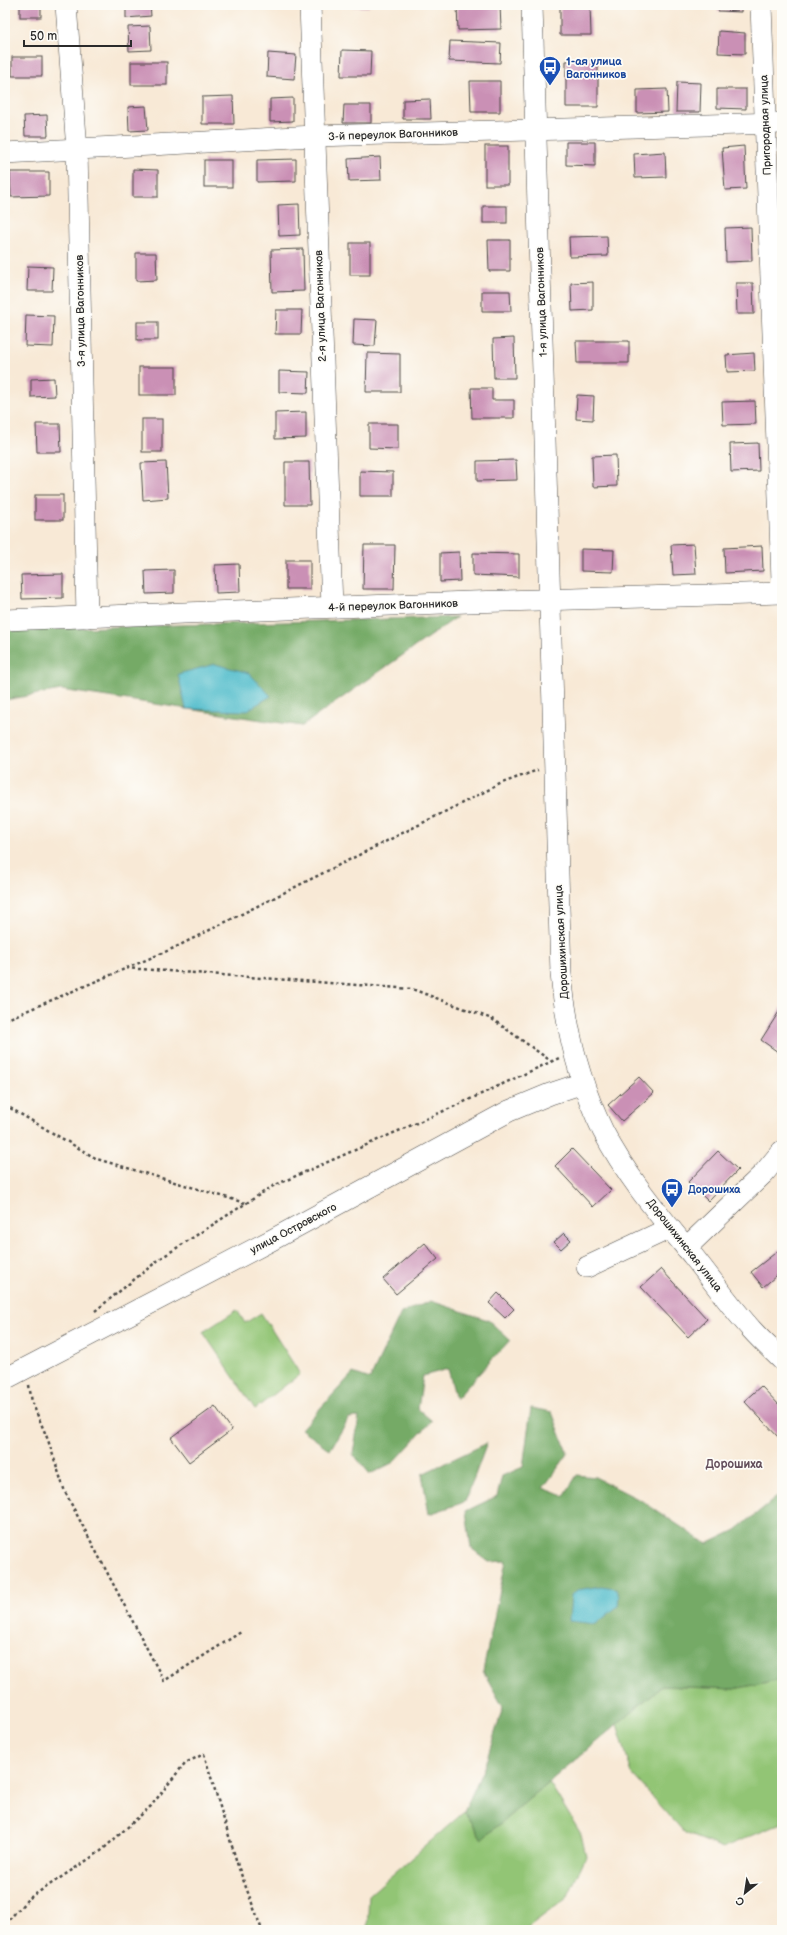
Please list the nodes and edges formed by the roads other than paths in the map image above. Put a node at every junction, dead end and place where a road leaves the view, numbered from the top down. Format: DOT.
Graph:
graph roads {
  1 [pos="66,5"];
  2 [pos="310,5"];
  3 [pos="532,5"];
  4 [pos="762,5"];
  5 [pos="773,123"];
  6 [pos="536,130"];
  7 [pos="314,136"];
  8 [pos="77,150"];
  9 [pos="5,153"];
  10 [pos="782,580"];
  11 [pos="782,593"];
  12 [pos="551,599"];
  13 [pos="332,607"];
  14 [pos="87,617"];
  15 [pos="5,620"];
  16 [pos="583,1083"];
  17 [pos="782,1151"];
  18 [pos="670,1228"];
  19 [pos="686,1248"];
  20 [pos="587,1267"];
  21 [pos="782,1360"];
  22 [pos="5,1365"];
  23 [pos="26,1368"];
  24 [pos="5,1379"];
  1 -- 8 [label="street, 3-я улица Вагонников"];
  2 -- 7 [label="street, 2-я улица Вагонников"];
  3 -- 6 [label="street, 1-я улица Вагонников"];
  4 -- 5 [label="street, Пригородная улица"];
  5 -- 6 [label="street, 3-й переулок Вагонников"];
  5 -- 10 [label="street, Пригородная улица"];
  6 -- 7 [label="street, 3-й переулок Вагонников"];
  6 -- 12 [label="street, 1-я улица Вагонников"];
  7 -- 8 [label="street, 3-й переулок Вагонников"];
  7 -- 13 [label="street, 2-я улица Вагонников"];
  8 -- 9 [label="street, 3-й переулок Вагонников"];
  8 -- 14 [label="street, 3-я улица Вагонников"];
  11 -- 12 [label="street, 4-й переулок Вагонников"];
  12 -- 13 [label="street, 4-й переулок Вагонников"];
  12 -- 16 [label="street, Дорошихинская улица"];
  13 -- 14 [label="street, 4-й переулок Вагонников"];
  14 -- 15 [label="street, 4-й переулок Вагонников"];
  16 -- 18 [label="street, Дорошихинская улица"];
  16 -- 23 [label="street, улица Островского"];
  17 -- 19 [label="street"];
  18 -- 19 [label="street, Дорошихинская улица"];
  18 -- 20 [label="street"];
  19 -- 21 [label="street, Дорошихинская улица"];
  22 -- 23 [label="street"];
  23 -- 24 [label="street, улица Островского"];
}
